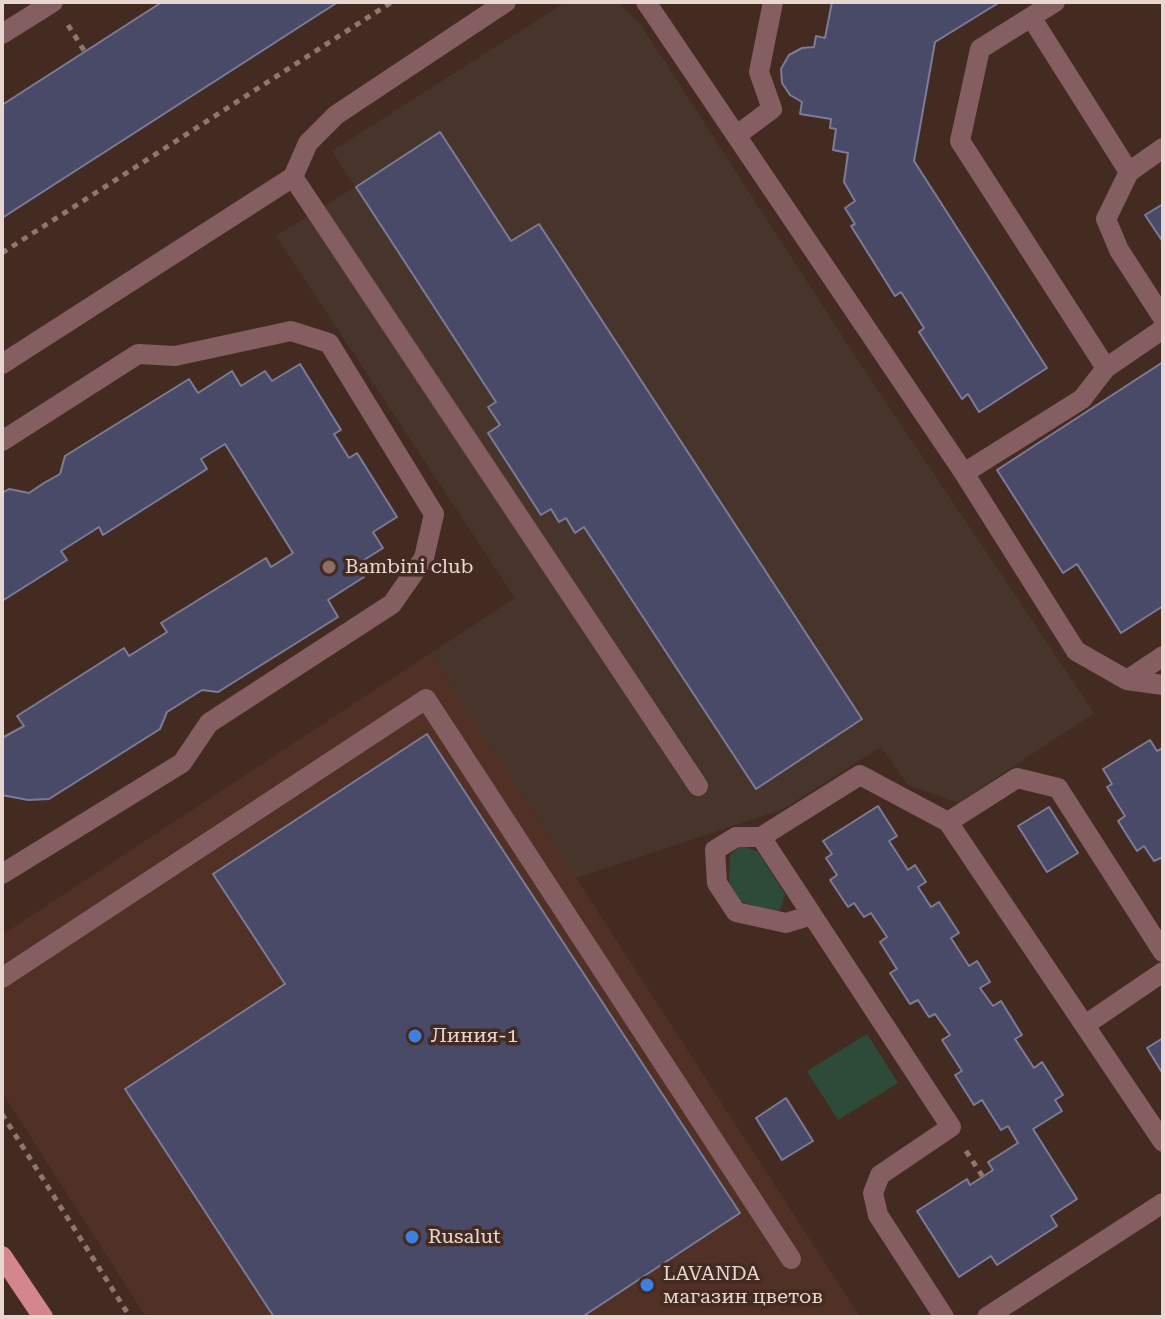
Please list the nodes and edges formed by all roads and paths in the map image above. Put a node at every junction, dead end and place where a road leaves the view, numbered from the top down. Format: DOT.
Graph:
graph roads {
  1 [pos="53,2"];
  2 [pos="392,2"];
  3 [pos="506,2"];
  4 [pos="646,2"];
  5 [pos="773,2"];
  6 [pos="1055,2"];
  7 [pos="1031,17"];
  8 [pos="2,34"];
  9 [pos="737,135"];
  10 [pos="1163,148"];
  11 [pos="1129,172"];
  12 [pos="293,177"];
  13 [pos="2,253"];
  14 [pos="1163,318"];
  15 [pos="1163,329"];
  16 [pos="2,364"];
  17 [pos="1106,368"];
  18 [pos="2,441"];
  19 [pos="964,473"];
  20 [pos="1163,656"];
  21 [pos="1127,680"];
  22 [pos="1163,685"];
  23 [pos="698,786"];
  24 [pos="948,822"];
  25 [pos="761,837"];
  26 [pos="2,874"];
  27 [pos="809,916"];
  28 [pos="1163,952"];
  29 [pos="1163,972"];
  30 [pos="2,978"];
  31 [pos="1085,1025"];
  32 [pos="2,1114"];
  33 [pos="1163,1142"];
  34 [pos="1163,1203"];
  35 [pos="2,1256"];
  36 [pos="791,1259"];
  37 [pos="43,1317"];
  38 [pos="130,1317"];
  39 [pos="944,1317"];
  40 [pos="987,1317"];
  1 -- 8 [label="lane"];
  2 -- 13 [label="path"];
  3 -- 12 [label="lane"];
  4 -- 9 [label="lane"];
  5 -- 9 [label="lane"];
  6 -- 7 [label="lane"];
  7 -- 11 [label="lane"];
  7 -- 17 [label="lane"];
  9 -- 19 [label="lane"];
  10 -- 11 [label="lane"];
  11 -- 14 [label="lane"];
  12 -- 16 [label="lane"];
  12 -- 23 [label="lane"];
  15 -- 17 [label="lane"];
  17 -- 19 [label="lane"];
  18 -- 26 [label="lane"];
  19 -- 21 [label="lane"];
  20 -- 21 [label="lane"];
  21 -- 22 [label="lane"];
  24 -- 25 [label="lane"];
  24 -- 28 [label="lane"];
  24 -- 31 [label="lane"];
  25 -- 27 [label="lane"];
  25 -- 27 [label="lane"];
  27 -- 39 [label="lane"];
  29 -- 31 [label="lane"];
  30 -- 36 [label="lane"];
  31 -- 33 [label="lane"];
  32 -- 38 [label="path"];
  34 -- 40 [label="lane"];
  35 -- 37 [label="main road"];
}
